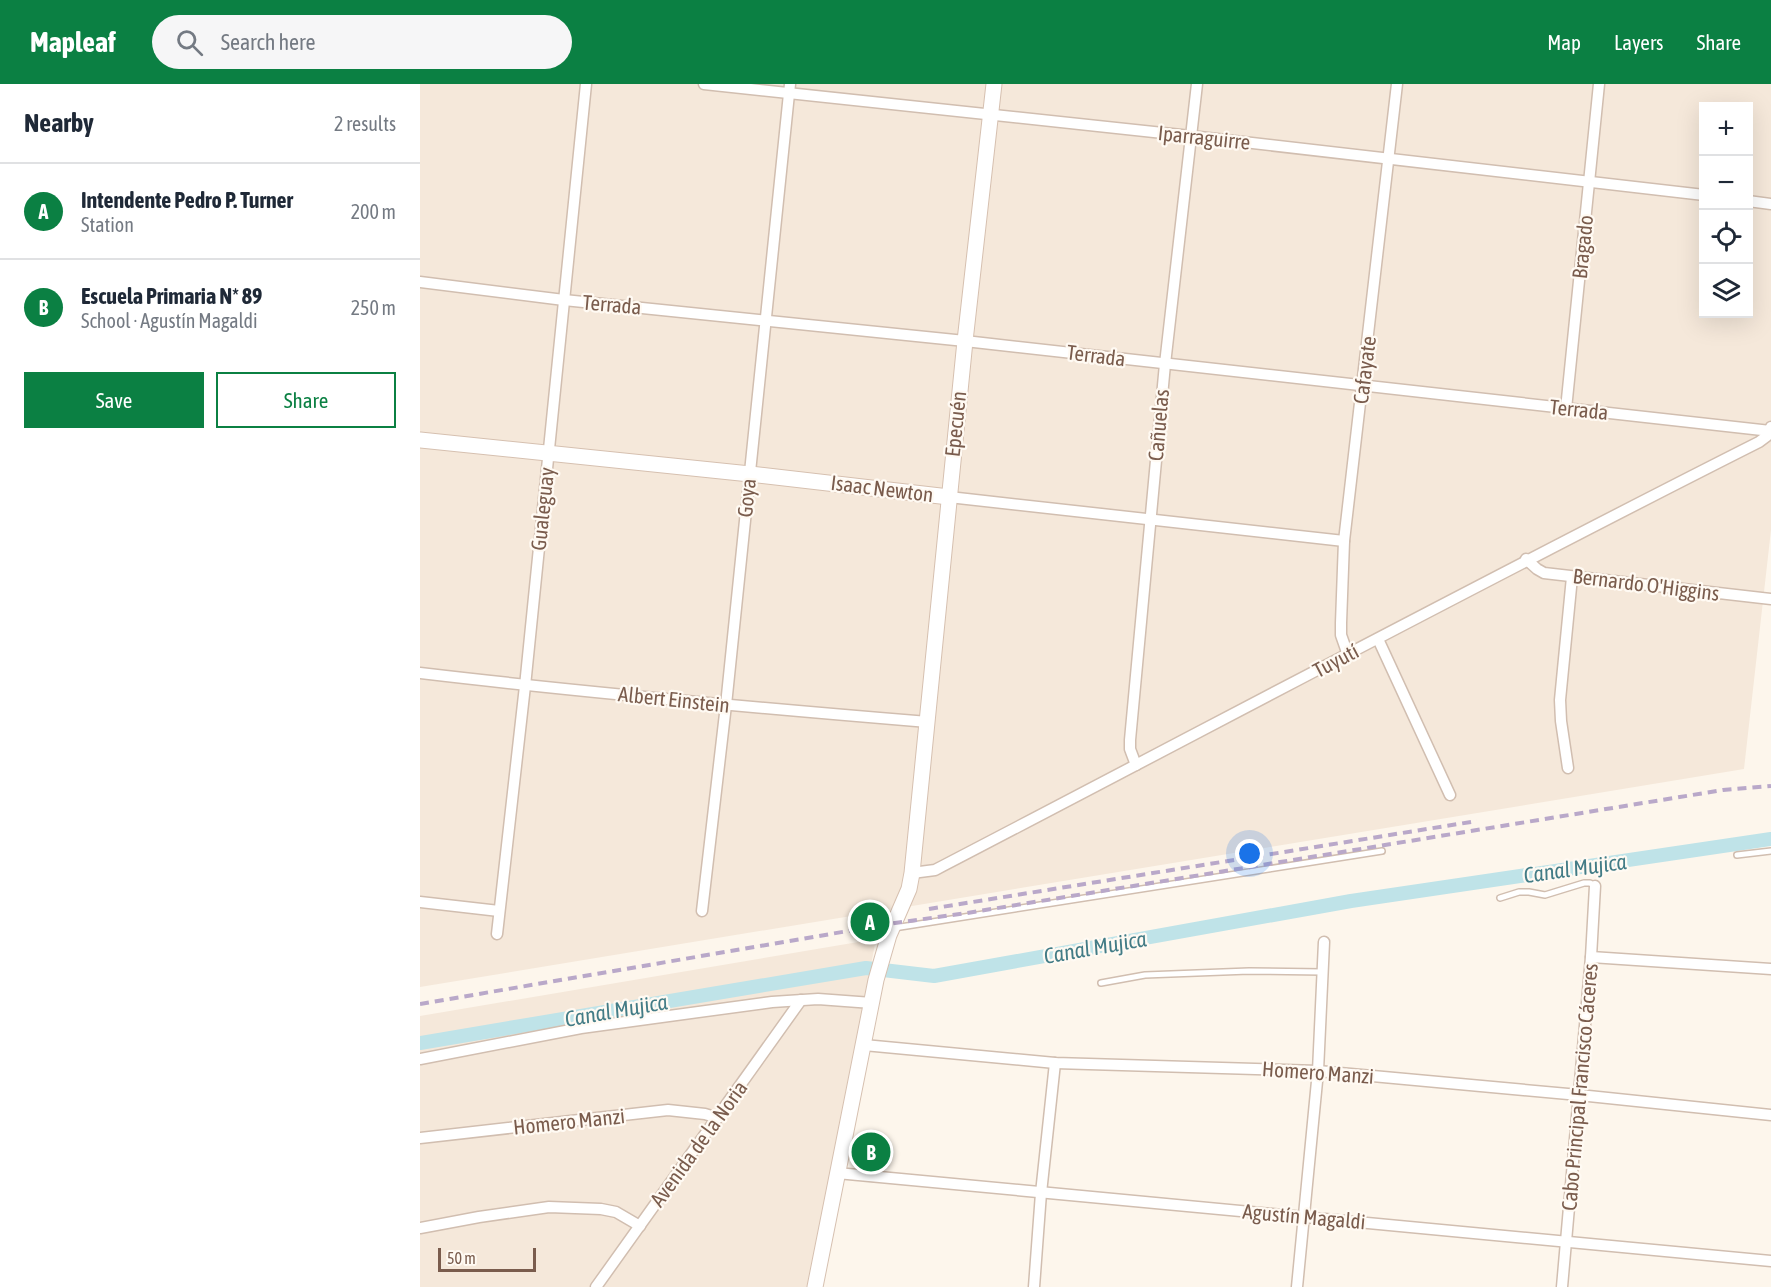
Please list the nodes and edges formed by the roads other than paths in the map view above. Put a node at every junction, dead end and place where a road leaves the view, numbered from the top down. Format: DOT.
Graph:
graph roads {
  1 [pos="586,84"];
  2 [pos="704,84"];
  3 [pos="994,84"];
  4 [pos="1197,84"];
  5 [pos="1397,84"];
  6 [pos="1599,84"];
  7 [pos="789,89"];
  8 [pos="990,116"];
  9 [pos="1191,136"];
  10 [pos="1389,160"];
  11 [pos="1590,181"];
  12 [pos="1699,194"];
  13 [pos="1753,202"];
  14 [pos="1771,204"];
  15 [pos="420,282"];
  16 [pos="564,300"];
  17 [pos="766,319"];
  18 [pos="965,341"];
  19 [pos="1165,364"];
  20 [pos="1363,387"];
  21 [pos="1566,409"];
  22 [pos="1771,432"];
  23 [pos="420,440"];
  24 [pos="548,455"];
  25 [pos="750,474"];
  26 [pos="949,497"];
  27 [pos="1150,518"];
  28 [pos="1344,541"];
  29 [pos="1526,560"];
  30 [pos="1572,577"];
  31 [pos="1771,599"];
  32 [pos="1378,639"];
  33 [pos="1348,655"];
  34 [pos="420,673"];
  35 [pos="525,686"];
  36 [pos="726,705"];
  37 [pos="928,722"];
  38 [pos="1136,765"];
  39 [pos="1568,768"];
  40 [pos="1450,795"];
  41 [pos="1382,850"];
  42 [pos="1771,851"];
  43 [pos="1737,855"];
  44 [pos="912,873"];
  45 [pos="1595,886"];
  46 [pos="1500,898"];
  47 [pos="420,902"];
  48 [pos="499,911"];
  49 [pos="702,911"];
  50 [pos="892,928"];
  51 [pos="497,934"];
  52 [pos="1324,942"];
  53 [pos="1591,957"];
  54 [pos="1771,969"];
  55 [pos="1323,972"];
  56 [pos="1101,983"];
  57 [pos="801,1000"];
  58 [pos="872,1003"];
  59 [pos="864,1045"];
  60 [pos="420,1059"];
  61 [pos="1055,1063"];
  62 [pos="1318,1071"];
  63 [pos="1579,1095"];
  64 [pos="1771,1116"];
  65 [pos="718,1118"];
  66 [pos="420,1138"];
  67 [pos="837,1173"];
  68 [pos="1041,1193"];
  69 [pos="1305,1217"];
  70 [pos="640,1226"];
  71 [pos="420,1228"];
  72 [pos="1567,1241"];
  73 [pos="1771,1262"];
  74 [pos="596,1287"];
  75 [pos="815,1287"];
  76 [pos="1034,1287"];
  77 [pos="1298,1287"];
  78 [pos="1562,1287"];
  1 -- 16 [label="street, Gualeguay"];
  2 -- 7 [label="street, Iparraguirre"];
  3 -- 8 [label="street, Epecuén"];
  4 -- 9 [label="street, Cañuelas"];
  5 -- 10 [label="street, Cafayate"];
  6 -- 11 [label="street, Bragado"];
  7 -- 8 [label="street, Iparraguirre"];
  7 -- 17 [label="street, Goya"];
  8 -- 9 [label="street, Iparraguirre"];
  8 -- 18 [label="street, Epecuén"];
  9 -- 10 [label="street, Iparraguirre"];
  9 -- 19 [label="street, Cañuelas"];
  10 -- 11 [label="street, Iparraguirre"];
  10 -- 20 [label="street, Cafayate"];
  11 -- 12 [label="street, Iparraguirre"];
  11 -- 21 [label="street, Bragado"];
  13 -- 14 [label="street"];
  15 -- 16 [label="street, Terrada"];
  16 -- 17 [label="street, Terrada"];
  16 -- 24 [label="street, Gualeguay"];
  17 -- 18 [label="street, Terrada"];
  17 -- 25 [label="street, Goya"];
  18 -- 19 [label="street, Terrada"];
  18 -- 26 [label="street, Epecuén"];
  19 -- 20 [label="street, Terrada"];
  19 -- 27 [label="street, Cañuelas"];
  20 -- 21 [label="street, Terrada"];
  20 -- 28 [label="street, Cafayate"];
  21 -- 22 [label="street, Terrada"];
  22 -- 29 [label="street, Tuyutí"];
  23 -- 24 [label="street, Isaac Newton"];
  24 -- 25 [label="street, Isaac Newton"];
  24 -- 35 [label="street, Gualeguay"];
  25 -- 26 [label="street, Isaac Newton"];
  25 -- 36 [label="street, Goya"];
  26 -- 27 [label="street, Isaac Newton"];
  26 -- 37 [label="street, Epecuén"];
  27 -- 28 [label="street, Isaac Newton"];
  27 -- 38 [label="street, Cañuelas"];
  28 -- 33 [label="street, Cafayate"];
  29 -- 30 [label="street, Bernardo O'Higgins"];
  29 -- 32 [label="street, Tuyutí"];
  30 -- 31 [label="street, Bernardo O'Higgins"];
  30 -- 39 [label="street"];
  32 -- 33 [label="street, Tuyutí"];
  32 -- 40 [label="street"];
  33 -- 38 [label="street, Tuyutí"];
  34 -- 35 [label="street, Albert Einstein"];
  35 -- 36 [label="street, Albert Einstein"];
  35 -- 48 [label="street, Gualeguay"];
  36 -- 37 [label="street, Albert Einstein"];
  36 -- 49 [label="street, Goya"];
  37 -- 44 [label="street, Epecuén"];
  38 -- 44 [label="street, Tuyutí"];
  41 -- 50 [label="lane"];
  42 -- 43 [label="lane"];
  44 -- 50 [label="street, Epecuén"];
  45 -- 46 [label="lane"];
  45 -- 53 [label="street, Cabo Principal Francisco Cáceres"];
  47 -- 48 [label="street"];
  48 -- 51 [label="street, Gualeguay"];
  50 -- 58 [label="street, Epecuén"];
  52 -- 55 [label="street"];
  53 -- 54 [label="street"];
  53 -- 63 [label="street, Cabo Principal Francisco Cáceres"];
  55 -- 56 [label="lane"];
  55 -- 62 [label="street"];
  57 -- 58 [label="street"];
  57 -- 60 [label="street"];
  57 -- 65 [label="street, Avenida de la Noria"];
  58 -- 59 [label="street, Epecuén"];
  59 -- 61 [label="street, Homero Manzi"];
  59 -- 67 [label="street, Epecuén"];
  61 -- 62 [label="street, Homero Manzi"];
  61 -- 68 [label="street"];
  62 -- 63 [label="street, Homero Manzi"];
  62 -- 69 [label="street"];
  63 -- 64 [label="street, Homero Manzi"];
  63 -- 72 [label="street, Cabo Principal Francisco Cáceres"];
  65 -- 66 [label="street, Homero Manzi"];
  65 -- 70 [label="street, Avenida de la Noria"];
  67 -- 68 [label="street, Agustín Magaldi"];
  67 -- 75 [label="street, Epecuén"];
  68 -- 69 [label="street, Agustín Magaldi"];
  68 -- 76 [label="street"];
  69 -- 72 [label="street, Agustín Magaldi"];
  69 -- 77 [label="street"];
  70 -- 71 [label="street"];
  70 -- 74 [label="street, Avenida de la Noria"];
  72 -- 73 [label="street, Agustín Magaldi"];
  72 -- 78 [label="street, Cabo Principal Francisco Cáceres"];
}
